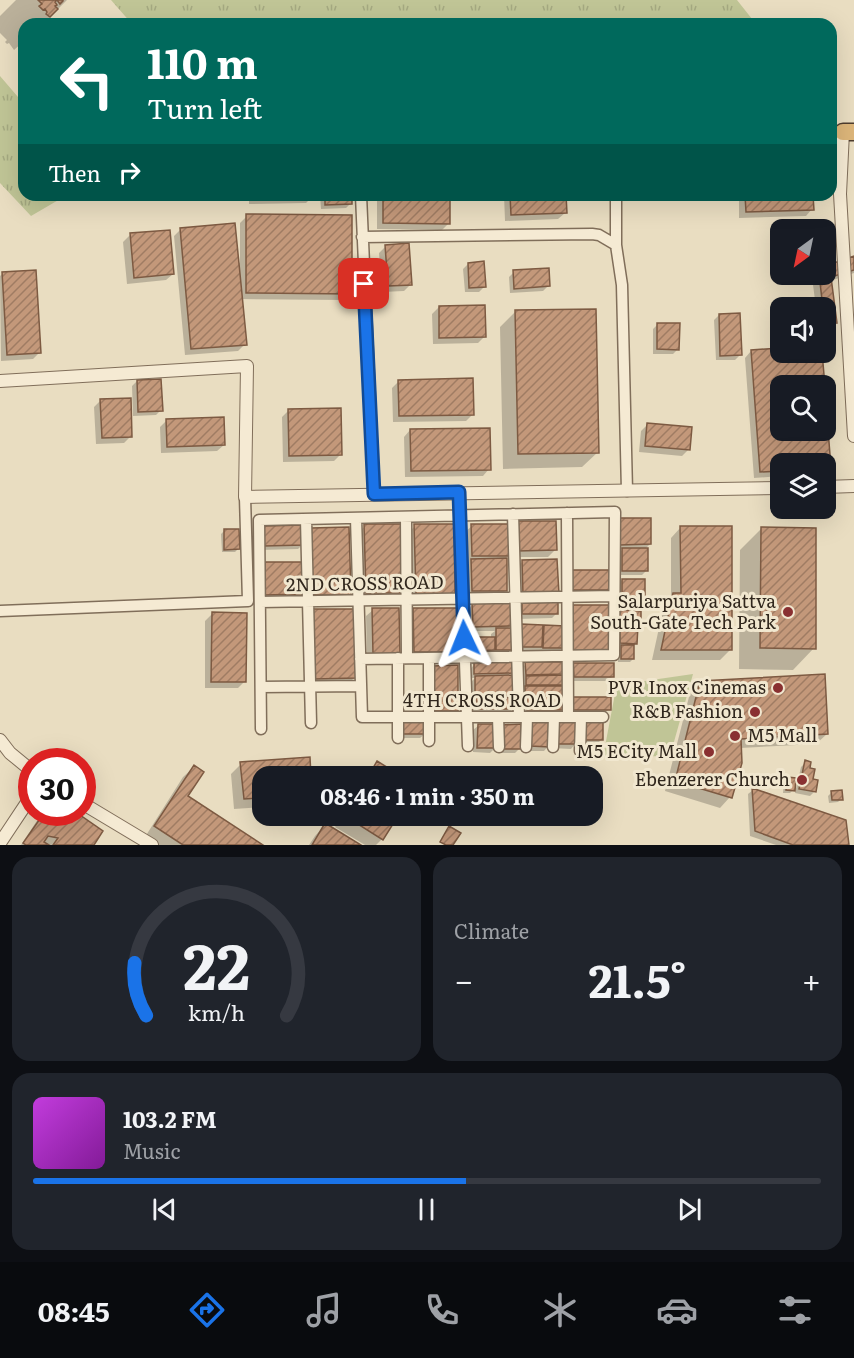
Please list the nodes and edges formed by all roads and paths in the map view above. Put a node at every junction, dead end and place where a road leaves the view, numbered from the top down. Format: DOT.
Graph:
graph roads {
  1 [pos="848,132"];
  2 [pos="361,201"];
  3 [pos="616,201"];
  4 [pos="362,237"];
  5 [pos="616,245"];
  6 [pos="0,381"];
  7 [pos="854,436"];
  8 [pos="854,486"];
  9 [pos="836,487"];
  10 [pos="770,488"];
  11 [pos="627,491"];
  12 [pos="459,492"];
  13 [pos="374,494"];
  14 [pos="245,497"];
  15 [pos="567,513"];
  16 [pos="513,514"];
  17 [pos="460,515"];
  18 [pos="406,517"];
  19 [pos="356,518"];
  20 [pos="306,519"];
  21 [pos="567,597"];
  22 [pos="615,597"];
  23 [pos="515,598"];
  24 [pos="463,599"];
  25 [pos="406,600"];
  26 [pos="308,601"];
  27 [pos="359,601"];
  28 [pos="260,602"];
  29 [pos="0,611"];
  30 [pos="568,656"];
  31 [pos="465,657"];
  32 [pos="517,657"];
  33 [pos="402,658"];
  34 [pos="429,658"];
  35 [pos="360,659"];
  36 [pos="361,686"];
  37 [pos="261,687"];
  38 [pos="310,687"];
  39 [pos="398,717"];
  40 [pos="429,717"];
  41 [pos="467,717"];
  42 [pos="498,717"];
  43 [pos="523,717"];
  44 [pos="554,717"];
  45 [pos="568,717"];
  46 [pos="581,717"];
  47 [pos="603,717"];
  48 [pos="311,723"];
  49 [pos="261,729"];
  50 [pos="398,738"];
  51 [pos="0,740"];
  52 [pos="429,741"];
  53 [pos="468,746"];
  54 [pos="499,747"];
  55 [pos="526,747"];
  56 [pos="554,747"];
  57 [pos="580,751"];
  58 [pos="18,760"];
  59 [pos="96,811"];
  60 [pos="18,816"];
  61 [pos="0,843"];
  62 [pos="152,845"];
  1 -- 7 [label="street"];
  2 -- 4 [label="street"];
  3 -- 5 [label="street"];
  4 -- 5 [label="street"];
  4 -- 13 [label="street"];
  5 -- 11 [label="street"];
  6 -- 14 [label="street"];
  8 -- 9 [label="street"];
  10 -- 11 [label="street"];
  11 -- 12 [label="street"];
  12 -- 13 [label="street"];
  12 -- 17 [label="street"];
  13 -- 14 [label="street"];
  14 -- 29 [label="street"];
  15 -- 16 [label="street"];
  15 -- 21 [label="street"];
  15 -- 22 [label="street"];
  16 -- 17 [label="street"];
  16 -- 23 [label="street"];
  17 -- 18 [label="street"];
  17 -- 24 [label="street"];
  18 -- 19 [label="street"];
  18 -- 25 [label="street"];
  19 -- 20 [label="street"];
  19 -- 27 [label="street"];
  20 -- 26 [label="street"];
  20 -- 28 [label="street"];
  21 -- 22 [label="street, 2ND CROSS ROAD"];
  21 -- 23 [label="street, 2ND CROSS ROAD"];
  21 -- 30 [label="street"];
  22 -- 30 [label="street"];
  23 -- 24 [label="street, 2ND CROSS ROAD"];
  23 -- 32 [label="street"];
  24 -- 25 [label="street, 2ND CROSS ROAD"];
  24 -- 31 [label="street"];
  25 -- 27 [label="street, 2ND CROSS ROAD"];
  25 -- 33 [label="street"];
  26 -- 27 [label="street, 2ND CROSS ROAD"];
  26 -- 28 [label="street, 2ND CROSS ROAD"];
  26 -- 38 [label="street"];
  27 -- 35 [label="street"];
  28 -- 37 [label="street"];
  30 -- 32 [label="street"];
  30 -- 45 [label="street"];
  31 -- 32 [label="street"];
  31 -- 34 [label="street"];
  31 -- 41 [label="street"];
  32 -- 43 [label="street"];
  33 -- 34 [label="street"];
  33 -- 35 [label="street"];
  33 -- 39 [label="street"];
  34 -- 40 [label="street"];
  35 -- 36 [label="street"];
  36 -- 38 [label="street"];
  36 -- 39 [label="street, 4TH CROSS ROAD"];
  37 -- 38 [label="street"];
  37 -- 49 [label="street"];
  38 -- 48 [label="street"];
  39 -- 40 [label="street, 4TH CROSS ROAD"];
  39 -- 50 [label="street"];
  40 -- 41 [label="street, 4TH CROSS ROAD"];
  40 -- 52 [label="street"];
  41 -- 42 [label="street, 4TH CROSS ROAD"];
  41 -- 53 [label="street"];
  42 -- 43 [label="street, 4TH CROSS ROAD"];
  42 -- 54 [label="street"];
  43 -- 44 [label="street, 4TH CROSS ROAD"];
  43 -- 55 [label="street"];
  44 -- 45 [label="street, 4TH CROSS ROAD"];
  44 -- 56 [label="street"];
  45 -- 46 [label="street, 4TH CROSS ROAD"];
  46 -- 47 [label="street, 4TH CROSS ROAD"];
  46 -- 57 [label="street"];
  51 -- 58 [label="street"];
  59 -- 62 [label="street"];
  60 -- 61 [label="street"];
}
